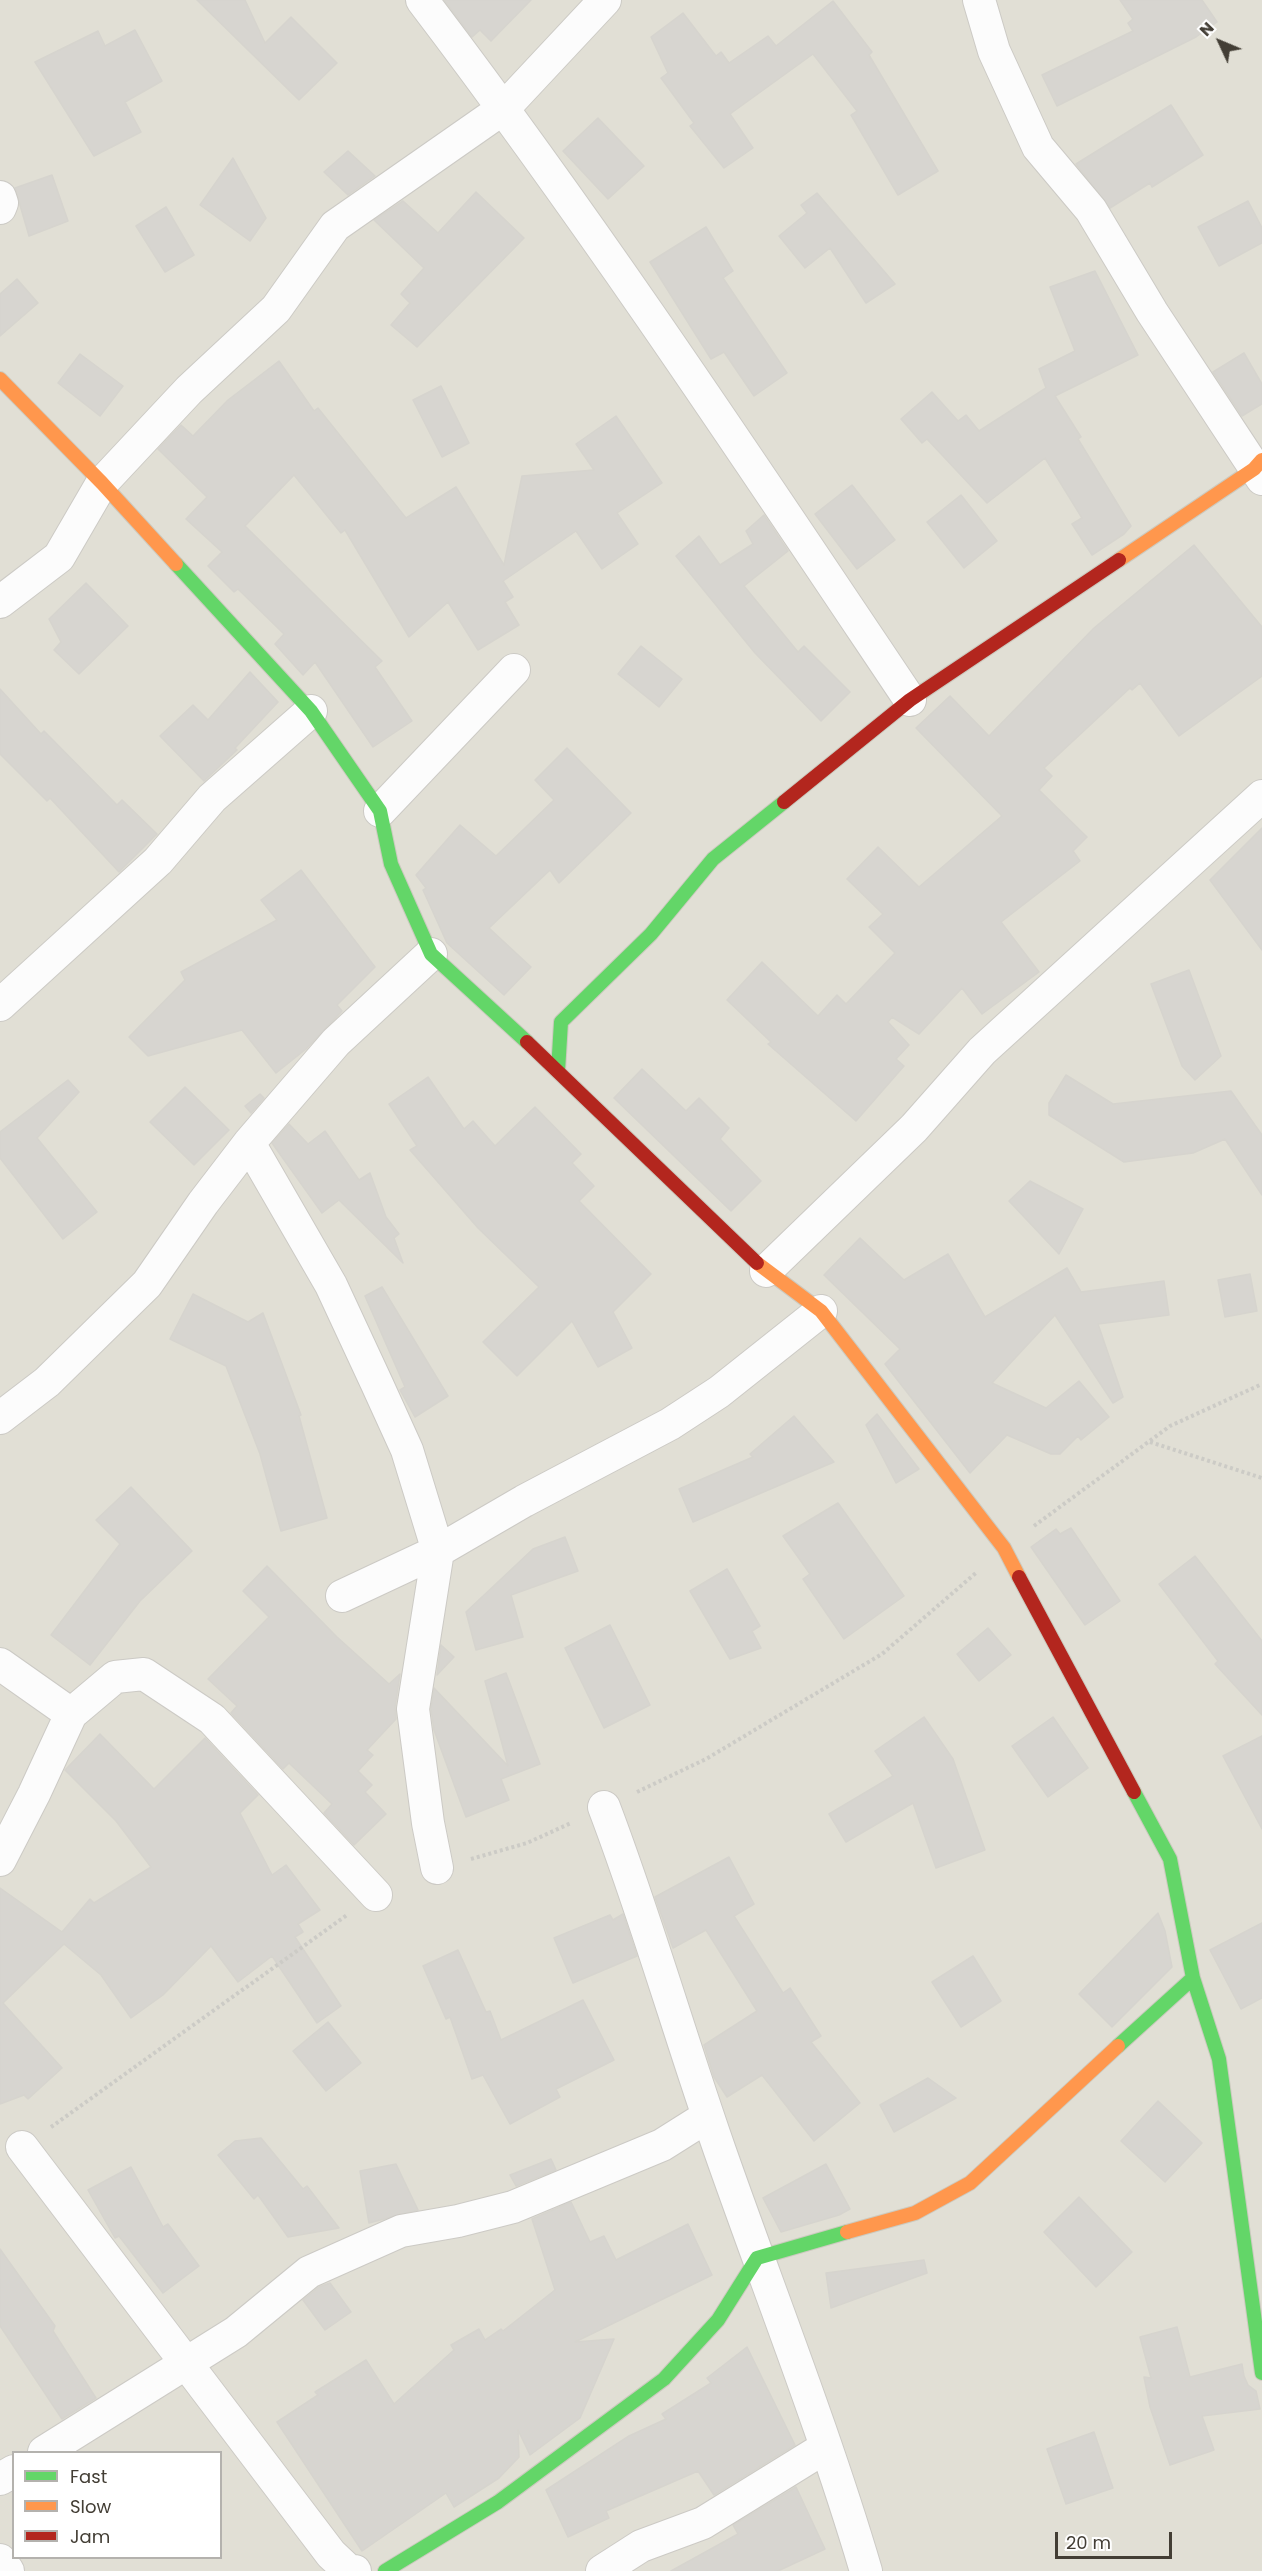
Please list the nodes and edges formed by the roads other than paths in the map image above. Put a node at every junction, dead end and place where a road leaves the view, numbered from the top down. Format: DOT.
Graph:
graph roads {
  1 [pos="422,0"];
  2 [pos="604,0"];
  3 [pos="980,0"];
  4 [pos="504,108"];
  5 [pos="0,197"];
  6 [pos="0,208"];
  7 [pos="0,380"];
  8 [pos="1259,469"];
  9 [pos="102,483"];
  10 [pos="0,602"];
  11 [pos="514,670"];
  12 [pos="910,700"];
  13 [pos="311,711"];
  14 [pos="1262,796"];
  15 [pos="380,811"];
  16 [pos="431,954"];
  17 [pos="0,1005"];
  18 [pos="558,1071"];
  19 [pos="249,1143"];
  20 [pos="766,1271"];
  21 [pos="821,1311"];
  22 [pos="0,1418"];
  23 [pos="438,1551"];
  24 [pos="342,1596"];
  25 [pos="0,1664"];
  26 [pos="71,1714"];
  27 [pos="604,1808"];
  28 [pos="0,1860"];
  29 [pos="437,1868"];
  30 [pos="376,1895"];
  31 [pos="1193,1978"];
  32 [pos="708,2116"];
  33 [pos="22,2147"];
  34 [pos="757,2258"];
  35 [pos="189,2364"];
  36 [pos="1262,2373"];
  37 [pos="826,2447"];
  38 [pos="46,2451"];
  39 [pos="0,2560"];
  40 [pos="8,2571"];
  41 [pos="355,2571"];
  42 [pos="385,2571"];
  43 [pos="602,2571"];
  44 [pos="866,2571"];
  1 -- 4 [label="street"];
  2 -- 4 [label="street"];
  3 -- 8 [label="street"];
  4 -- 9 [label="street"];
  4 -- 12 [label="street"];
  5 -- 6 [label="street"];
  7 -- 9 [label="street"];
  8 -- 12 [label="street"];
  9 -- 10 [label="street"];
  9 -- 13 [label="street"];
  11 -- 15 [label="street"];
  12 -- 18 [label="street"];
  13 -- 15 [label="street"];
  13 -- 17 [label="street"];
  14 -- 20 [label="street"];
  15 -- 16 [label="street"];
  16 -- 18 [label="street"];
  16 -- 19 [label="street"];
  18 -- 20 [label="street"];
  19 -- 22 [label="street"];
  19 -- 23 [label="street"];
  20 -- 21 [label="street"];
  21 -- 23 [label="street"];
  21 -- 31 [label="street"];
  23 -- 24 [label="street"];
  23 -- 29 [label="street"];
  25 -- 26 [label="street"];
  26 -- 28 [label="street"];
  26 -- 30 [label="street"];
  27 -- 32 [label="street"];
  31 -- 34 [label="street"];
  31 -- 36 [label="street"];
  32 -- 34 [label="street"];
  32 -- 35 [label="street"];
  33 -- 35 [label="street"];
  34 -- 37 [label="street"];
  34 -- 42 [label="street"];
  35 -- 38 [label="street"];
  35 -- 41 [label="street"];
  37 -- 43 [label="street"];
  37 -- 44 [label="street"];
  39 -- 40 [label="street"];
}
